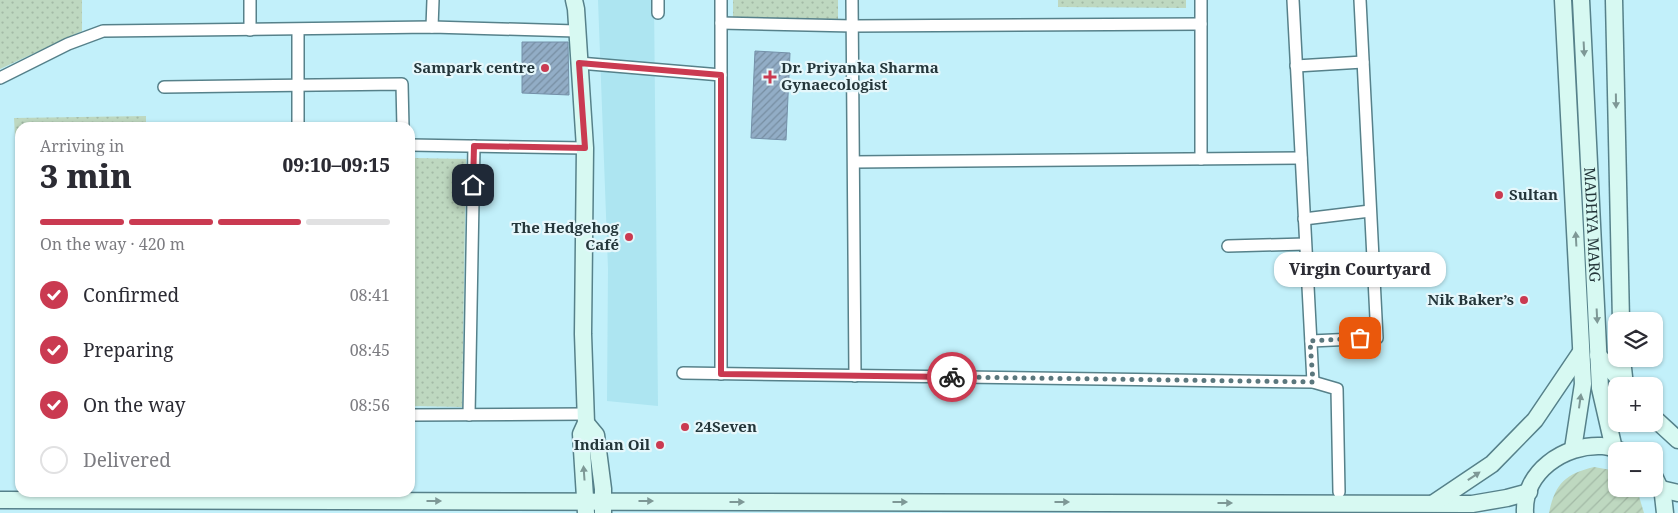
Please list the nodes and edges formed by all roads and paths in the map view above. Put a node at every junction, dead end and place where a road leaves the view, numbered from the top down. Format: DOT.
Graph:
graph roads {
  1 [pos="250,0"];
  2 [pos="433,0"];
  3 [pos="574,0"];
  4 [pos="658,0"];
  5 [pos="721,0"];
  6 [pos="852,0"];
  7 [pos="1201,0"];
  8 [pos="1293,0"];
  9 [pos="1360,0"];
  10 [pos="1563,0"];
  11 [pos="1581,0"];
  12 [pos="1614,0"];
  13 [pos="658,13"];
  14 [pos="721,23"];
  15 [pos="1201,24"];
  16 [pos="852,26"];
  17 [pos="432,27"];
  18 [pos="250,30"];
  19 [pos="298,30"];
  20 [pos="576,31"];
  21 [pos="1363,62"];
  22 [pos="579,63"];
  23 [pos="1296,66"];
  24 [pos="721,75"];
  25 [pos="0,78"];
  26 [pos="298,85"];
  27 [pos="164,87"];
  28 [pos="298,122"];
  29 [pos="403,122"];
  30 [pos="415,145"];
  31 [pos="474,146"];
  32 [pos="585,148"];
  33 [pos="1300,158"];
  34 [pos="1201,159"];
  35 [pos="854,162"];
  36 [pos="1370,211"];
  37 [pos="1304,219"];
  38 [pos="1305,244"];
  39 [pos="1228,246"];
  40 [pos="1621,312"];
  41 [pos="1310,341"];
  42 [pos="1581,352"];
  43 [pos="1598,355"];
  44 [pos="683,373"];
  45 [pos="721,374"];
  46 [pos="855,376"];
  47 [pos="1617,377"];
  48 [pos="1313,382"];
  49 [pos="415,415"];
  50 [pos="469,415"];
  51 [pos="586,419"];
  52 [pos="1663,426"];
  53 [pos="1678,440"];
  54 [pos="1615,442"];
  55 [pos="1608,447"];
  56 [pos="1573,449"];
  57 [pos="1663,486"];
  58 [pos="1339,492"];
  59 [pos="1529,492"];
  60 [pos="1678,493"];
  61 [pos="1663,497"];
  62 [pos="0,500"];
  63 [pos="1434,503"];
  64 [pos="586,507"];
  65 [pos="603,507"];
  66 [pos="688,507"];
  67 [pos="1525,513"];
  68 [pos="1665,513"];
  1 -- 18 [label="street"];
  2 -- 17 [label="street"];
  3 -- 20 [label="main road"];
  4 -- 13 [label="street"];
  5 -- 14 [label="street"];
  6 -- 16 [label="street"];
  7 -- 15 [label="street"];
  8 -- 23 [label="street"];
  9 -- 21 [label="street"];
  42 -- 10 [label="main road, MADHYA MARG, one-way"];
  11 -- 43 [label="main road, MADHYA MARG, one-way"];
  12 -- 40 [label="main road, one-way"];
  14 -- 16 [label="street"];
  14 -- 24 [label="street"];
  15 -- 16 [label="street"];
  15 -- 34 [label="street"];
  16 -- 35 [label="street"];
  17 -- 19 [label="street"];
  17 -- 20 [label="street"];
  18 -- 19 [label="street"];
  18 -- 25 [label="street"];
  19 -- 26 [label="street"];
  20 -- 22 [label="main road"];
  21 -- 23 [label="street"];
  21 -- 36 [label="street"];
  22 -- 24 [label="street"];
  22 -- 32 [label="main road"];
  23 -- 33 [label="street"];
  24 -- 45 [label="street"];
  26 -- 27 [label="street"];
  26 -- 28 [label="street"];
  26 -- 29 [label="street"];
  30 -- 31 [label="street"];
  31 -- 32 [label="street"];
  31 -- 50 [label="street"];
  32 -- 51 [label="main road"];
  33 -- 34 [label="street"];
  33 -- 37 [label="street"];
  34 -- 35 [label="street"];
  35 -- 46 [label="street"];
  36 -- 37 [label="street"];
  36 -- 41 [label="street"];
  37 -- 38 [label="street"];
  38 -- 39 [label="street"];
  38 -- 41 [label="street"];
  41 -- 48 [label="street"];
  56 -- 42 [label="main road, MADHYA MARG, one-way"];
  63 -- 42 [label="main road, one-way"];
  43 -- 47 [label="main road"];
  43 -- 54 [label="main road, MADHYA MARG"];
  44 -- 45 [label="street"];
  45 -- 46 [label="street"];
  46 -- 48 [label="street"];
  48 -- 58 [label="street"];
  49 -- 50 [label="street"];
  50 -- 51 [label="street"];
  64 -- 51 [label="main road, one-way"];
  51 -- 65 [label="main road"];
  52 -- 53 [label="main road"];
  55 -- 56 [label="main road"];
  56 -- 59 [label="main road"];
  57 -- 60 [label="main road"];
  59 -- 63 [label="main road"];
  59 -- 67 [label="main road"];
  61 -- 68 [label="main road"];
  62 -- 64 [label="main road, one-way"];
  66 -- 63 [label="main road, one-way"];
  64 -- 65 [label="main road"];
  65 -- 66 [label="main road, one-way"];
}
